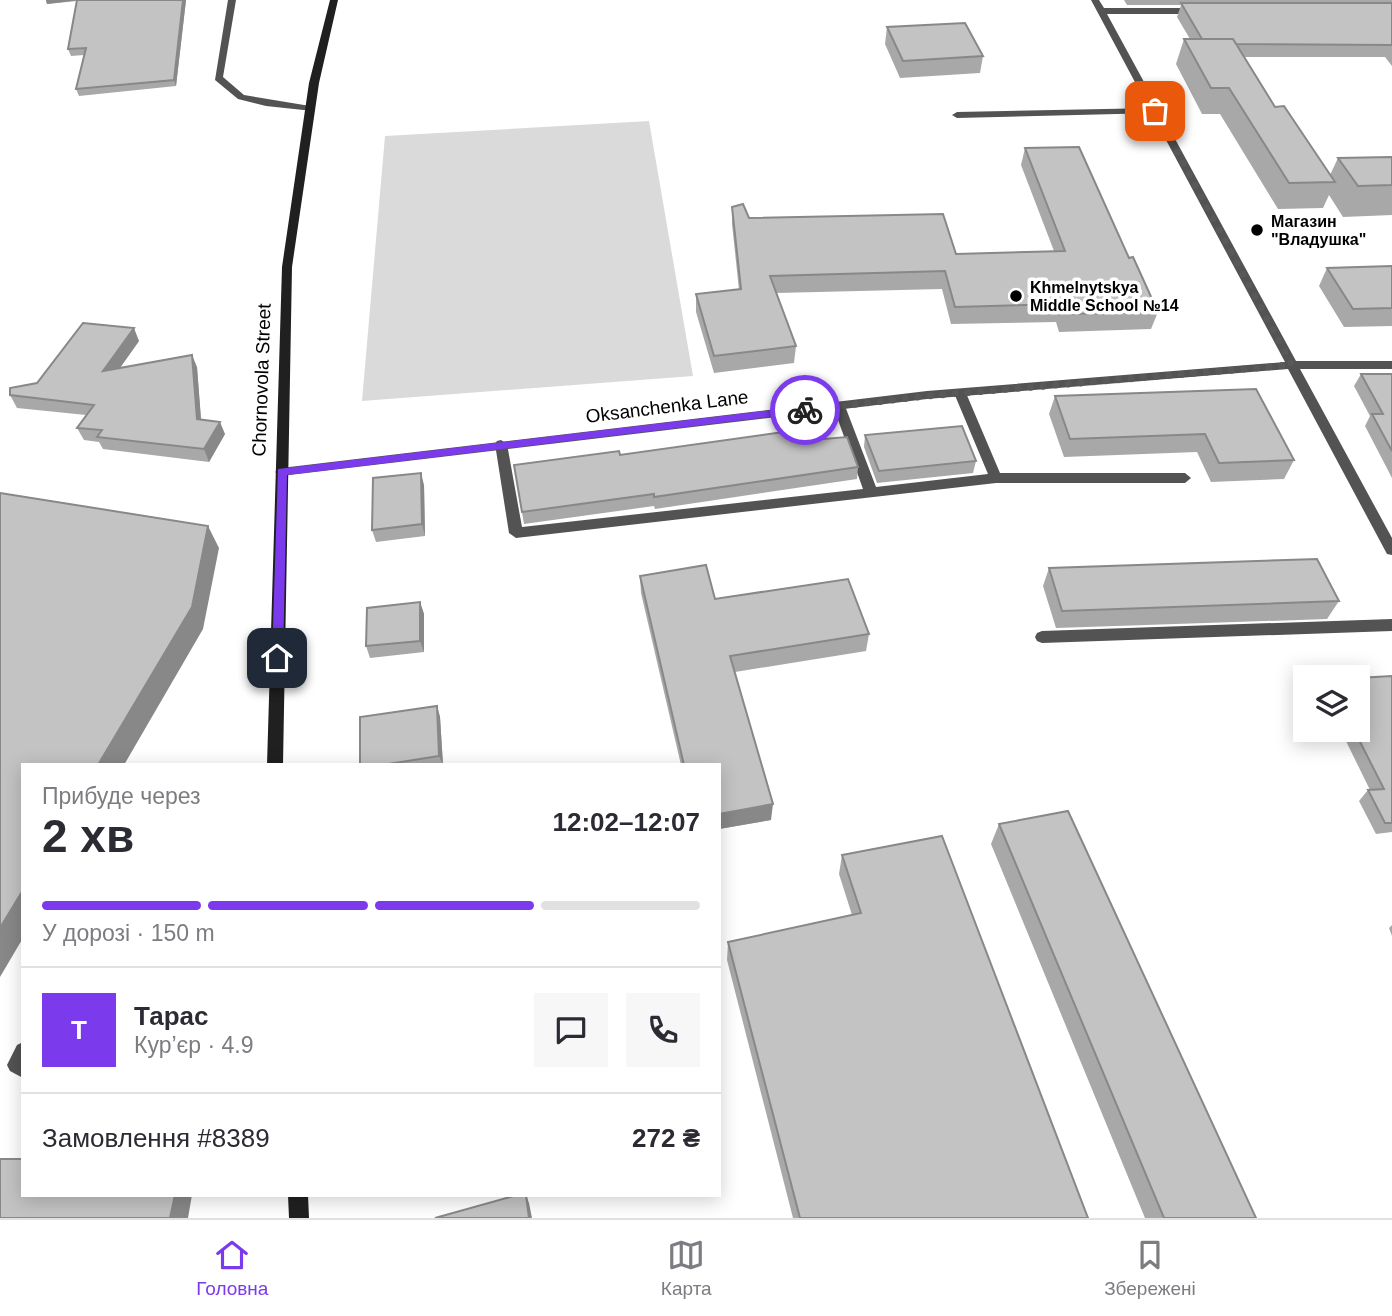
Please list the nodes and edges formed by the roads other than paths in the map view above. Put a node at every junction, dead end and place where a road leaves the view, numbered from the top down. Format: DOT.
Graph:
graph roads {
  1 [pos="232,0"];
  2 [pos="334,0"];
  3 [pos="1098,5"];
  4 [pos="1211,11"];
  5 [pos="310,109"];
  6 [pos="1155,111"];
  7 [pos="957,115"];
  8 [pos="1292,365"];
  9 [pos="1392,365"];
  10 [pos="960,393"];
  11 [pos="839,406"];
  12 [pos="501,444"];
  13 [pos="281,472"];
  14 [pos="996,478"];
  15 [pos="1185,478"];
  16 [pos="871,492"];
  17 [pos="1392,550"];
  18 [pos="1392,625"];
  19 [pos="1042,637"];
  20 [pos="275,763"];
  21 [pos="298,1197"];
  22 [pos="299,1218"];
  1 -- 5 [label="street"];
  2 -- 5 [label="street, Chornovola Street"];
  3 -- 4 [label="street"];
  3 -- 6 [label="street"];
  5 -- 13 [label="street, Chornovola Street"];
  6 -- 7 [label="street"];
  6 -- 8 [label="street"];
  8 -- 9 [label="street, Oksanchenka Lane"];
  8 -- 10 [label="street, Oksanchenka Lane"];
  8 -- 17 [label="street"];
  10 -- 11 [label="street, Oksanchenka Lane"];
  10 -- 14 [label="street"];
  11 -- 12 [label="street, Oksanchenka Lane"];
  11 -- 16 [label="street"];
  12 -- 13 [label="street, Oksanchenka Lane"];
  12 -- 16 [label="street"];
  13 -- 20 [label="street, Chornovola Street"];
  14 -- 15 [label="street"];
  14 -- 16 [label="street"];
  18 -- 19 [label="street"];
  21 -- 22 [label="street"];
}
